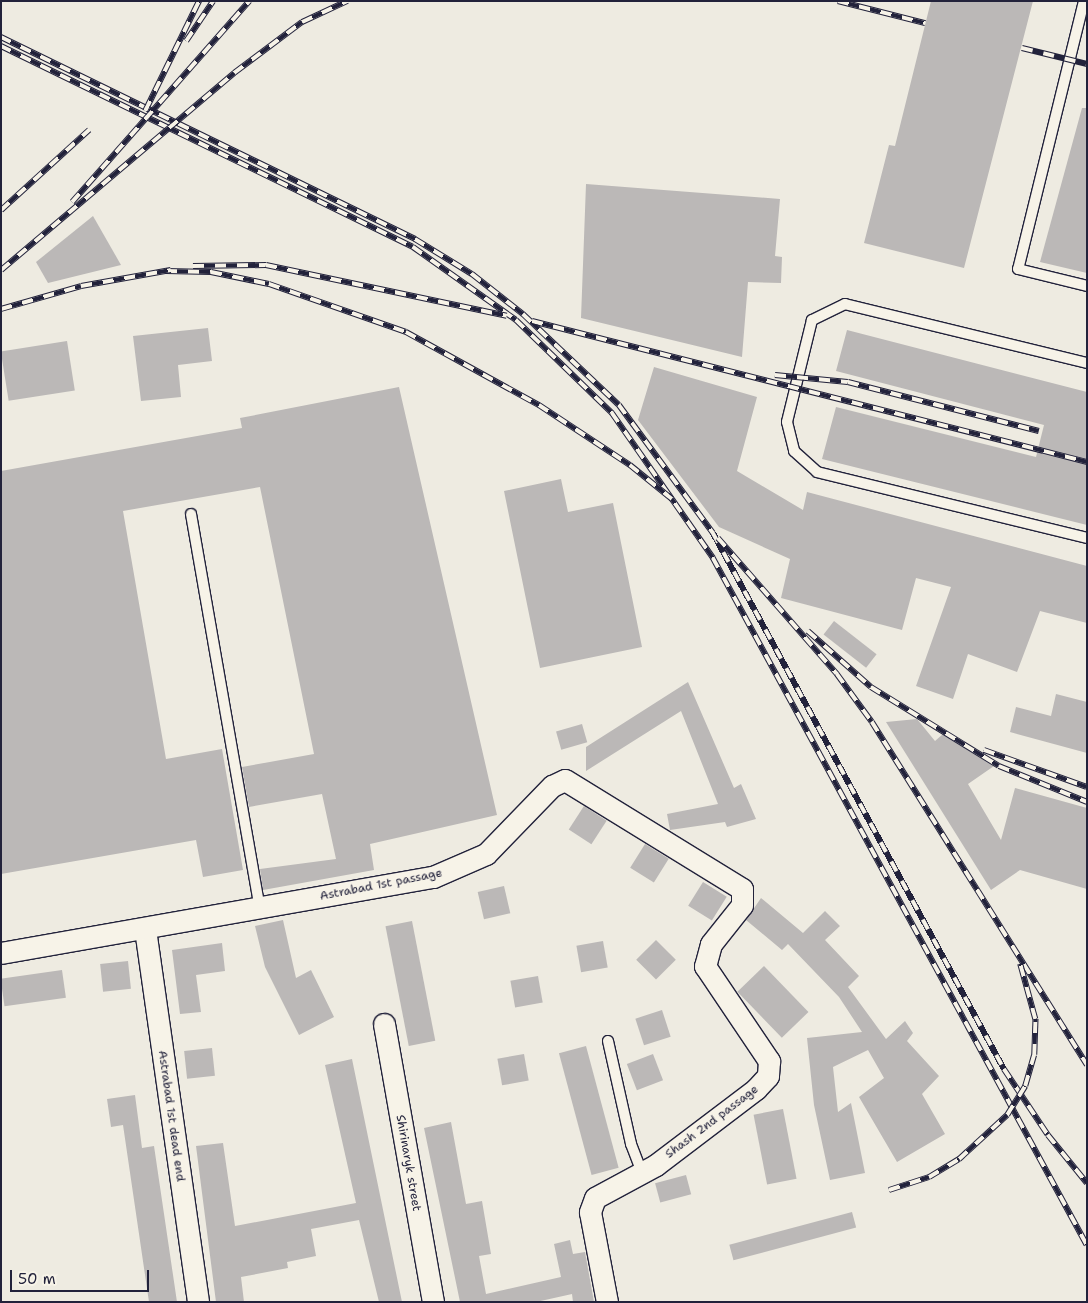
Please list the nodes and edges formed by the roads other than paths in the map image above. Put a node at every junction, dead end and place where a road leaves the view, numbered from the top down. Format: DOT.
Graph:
graph roads {
  1 [pos="1084,1"];
  2 [pos="1087,286"];
  3 [pos="1087,363"];
  4 [pos="191,514"];
  5 [pos="1087,538"];
  6 [pos="259,905"];
  7 [pos="742,905"];
  8 [pos="145,929"];
  9 [pos="1,952"];
  10 [pos="384,1024"];
  11 [pos="608,1041"];
  12 [pos="642,1173"];
  13 [pos="198,1302"];
  14 [pos="433,1302"];
  15 [pos="607,1302"];
  1 -- 2 [label="lane"];
  3 -- 5 [label="lane"];
  4 -- 6 [label="lane"];
  6 -- 7 [label="street, Astrabad 1st passage"];
  6 -- 8 [label="street, Astrabad 1st passage"];
  7 -- 12 [label="street, Shash 2nd passage"];
  8 -- 9 [label="street, Astrabad 1st passage"];
  8 -- 13 [label="street, Astrabad 1st dead end"];
  10 -- 14 [label="street, Shirinaryk street"];
  11 -- 12 [label="lane"];
  12 -- 15 [label="street, Shash 2nd passage"];
}
